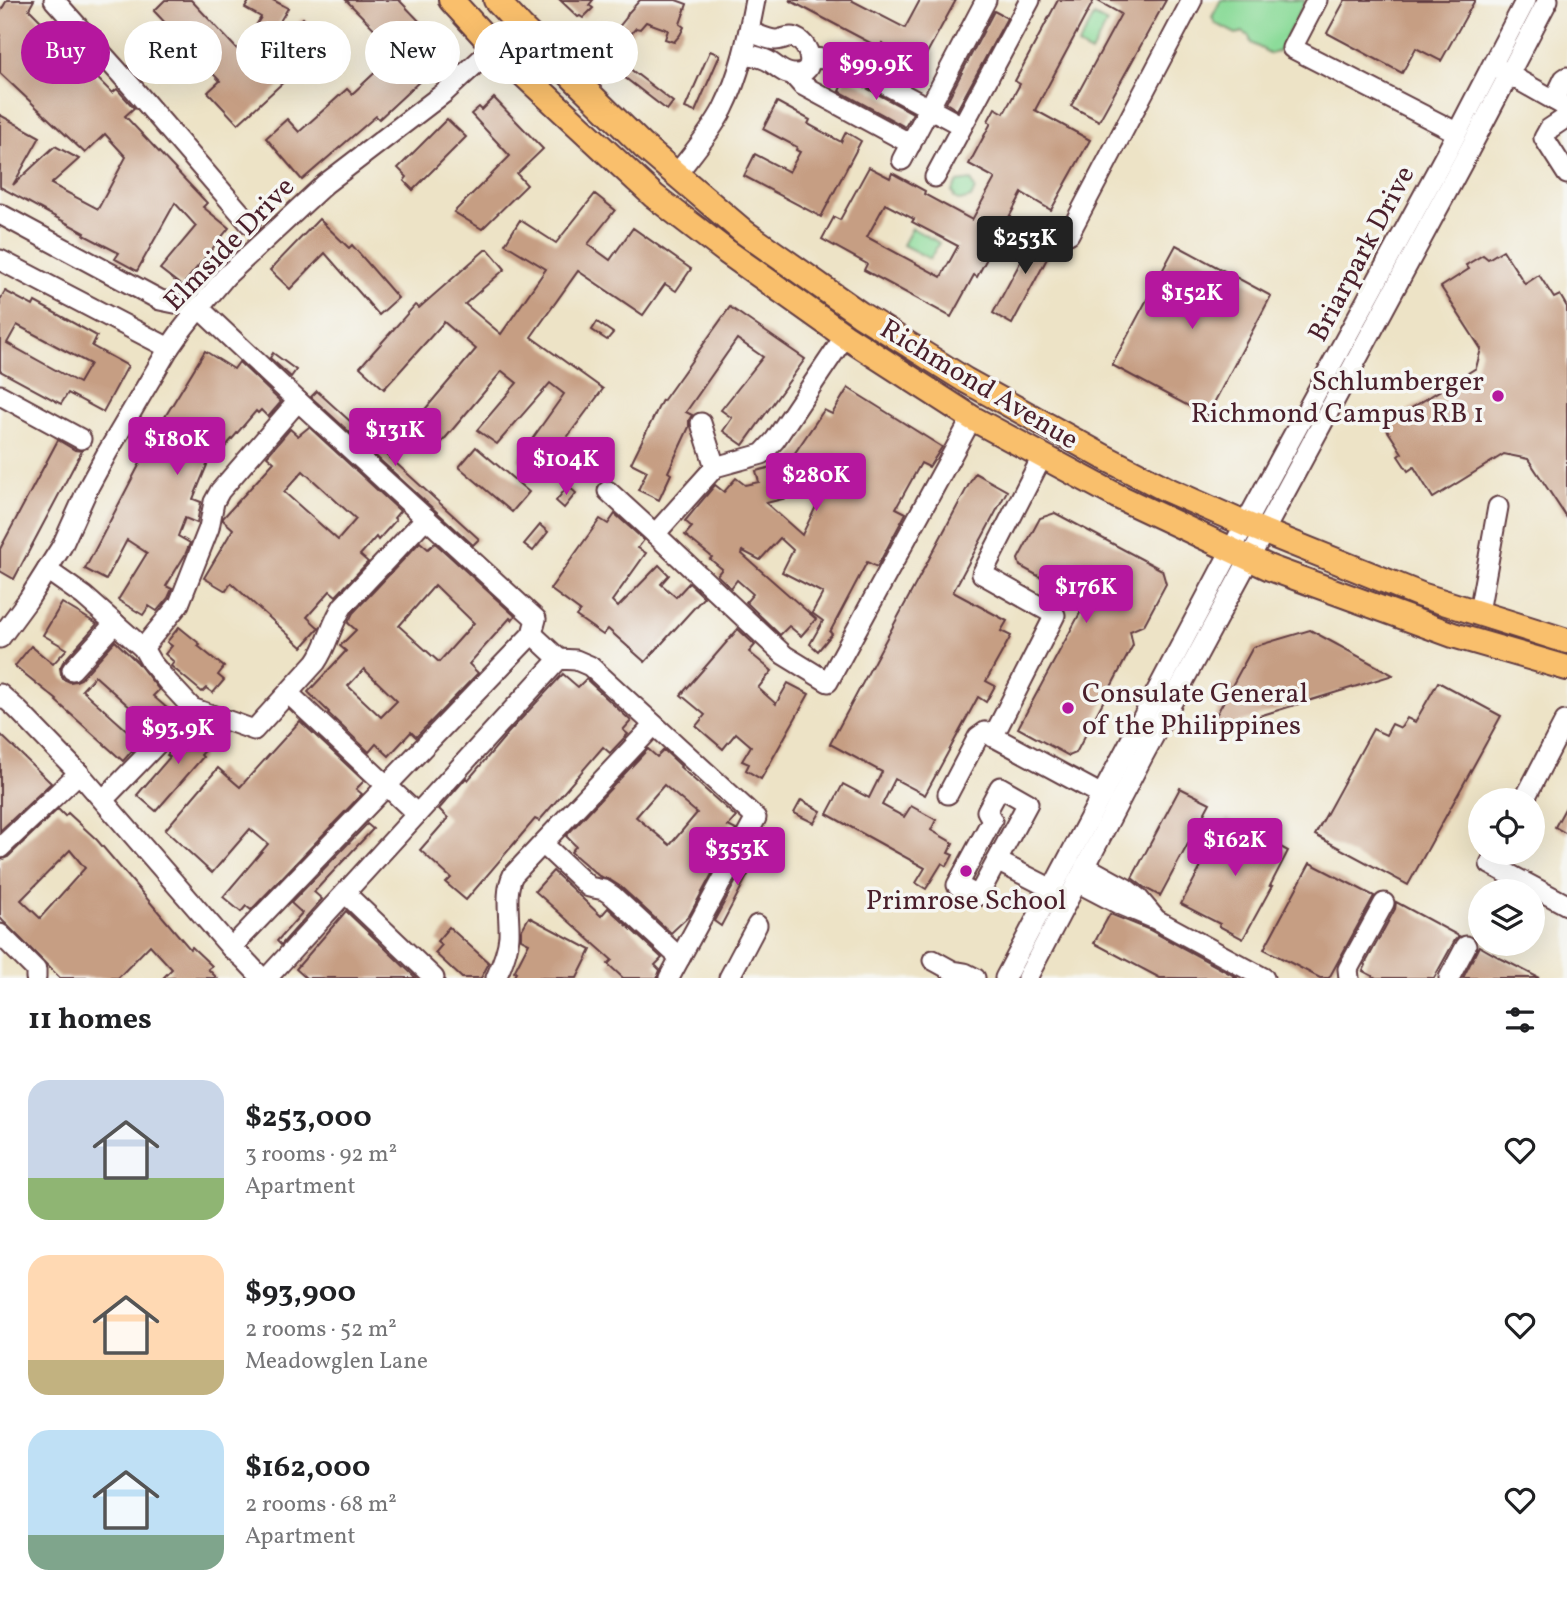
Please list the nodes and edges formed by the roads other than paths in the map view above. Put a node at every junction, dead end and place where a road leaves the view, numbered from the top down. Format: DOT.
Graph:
graph roads {
  1 [pos="54,0"];
  2 [pos="451,0"];
  3 [pos="496,0"];
  4 [pos="755,0"];
  5 [pos="986,0"];
  6 [pos="1030,0"];
  7 [pos="1192,0"];
  8 [pos="1317,0"];
  9 [pos="1526,0"];
  10 [pos="1548,0"];
  11 [pos="474,25"];
  12 [pos="749,32"];
  13 [pos="744,53"];
  14 [pos="811,58"];
  15 [pos="474,65"];
  16 [pos="1500,70"];
  17 [pos="793,75"];
  18 [pos="1567,77"];
  19 [pos="534,84"];
  20 [pos="558,84"];
  21 [pos="1561,104"];
  22 [pos="929,108"];
  23 [pos="1567,117"];
  24 [pos="571,119"];
  25 [pos="616,120"];
  26 [pos="962,126"];
  27 [pos="1456,132"];
  28 [pos="1567,174"];
  29 [pos="676,175"];
  30 [pos="935,177"];
  31 [pos="0,214"];
  32 [pos="250,224"];
  33 [pos="1069,234"];
  34 [pos="0,260"];
  35 [pos="199,308"];
  36 [pos="860,314"];
  37 [pos="845,336"];
  38 [pos="169,348"];
  39 [pos="0,395"];
  40 [pos="298,401"];
  41 [pos="972,418"];
  42 [pos="701,424"];
  43 [pos="1050,428"];
  44 [pos="81,439"];
  45 [pos="1042,457"];
  46 [pos="715,467"];
  47 [pos="608,491"];
  48 [pos="1498,508"];
  49 [pos="426,518"];
  50 [pos="1255,528"];
  51 [pos="655,534"];
  52 [pos="1240,555"];
  53 [pos="47,570"];
  54 [pos="1476,612"];
  55 [pos="115,623"];
  56 [pos="1535,631"];
  57 [pos="533,634"];
  58 [pos="1453,635"];
  59 [pos="0,638"];
  60 [pos="1567,641"];
  61 [pos="143,648"];
  62 [pos="559,659"];
  63 [pos="1567,668"];
  64 [pos="72,670"];
  65 [pos="288,693"];
  66 [pos="0,694"];
  67 [pos="192,708"];
  68 [pos="1567,722"];
  69 [pos="654,725"];
  70 [pos="993,737"];
  71 [pos="79,773"];
  72 [pos="387,786"];
  73 [pos="1530,788"];
  74 [pos="948,794"];
  75 [pos="1102,795"];
  76 [pos="103,800"];
  77 [pos="418,814"];
  78 [pos="543,844"];
  79 [pos="0,848"];
  80 [pos="997,861"];
  81 [pos="1492,865"];
  82 [pos="1082,874"];
  83 [pos="1052,889"];
  84 [pos="346,894"];
  85 [pos="1384,903"];
  86 [pos="1567,905"];
  87 [pos="757,925"];
  88 [pos="0,934"];
  89 [pos="1466,946"];
  90 [pos="231,948"];
  91 [pos="680,958"];
  92 [pos="933,960"];
  93 [pos="956,975"];
  94 [pos="36,978"];
  95 [pos="262,978"];
  96 [pos="267,978"];
  97 [pos="434,978"];
  98 [pos="496,978"];
  99 [pos="669,978"];
  100 [pos="729,978"];
  101 [pos="975,978"];
  102 [pos="1005,978"];
  103 [pos="1027,978"];
  104 [pos="1264,978"];
  105 [pos="1349,978"];
  106 [pos="1449,978"];
  1 -- 32 [label="street"];
  2 -- 11 [label="main road, Richmond Avenue"];
  3 -- 25 [label="main road, Richmond Avenue"];
  4 -- 12 [label="street"];
  5 -- 22 [label="street"];
  6 -- 26 [label="street"];
  7 -- 33 [label="street"];
  8 -- 27 [label="street"];
  9 -- 16 [label="street, Briarpark Drive"];
  10 -- 16 [label="street, Briarpark Drive"];
  12 -- 13 [label="street"];
  12 -- 14 [label="street"];
  13 -- 17 [label="street"];
  13 -- 29 [label="street"];
  14 -- 17 [label="street"];
  14 -- 22 [label="street"];
  15 -- 35 [label="street, Elmside Drive"];
  16 -- 21 [label="street"];
  16 -- 27 [label="street, Briarpark Drive"];
  16 -- 50 [label="street, Briarpark Drive"];
  17 -- 22 [label="street"];
  18 -- 21 [label="street"];
  19 -- 24 [label="main road, Richmond Avenue"];
  20 -- 25 [label="main road"];
  22 -- 26 [label="street"];
  23 -- 28 [label="street"];
  24 -- 29 [label="main road"];
  24 -- 37 [label="main road, Richmond Avenue"];
  25 -- 29 [label="main road, Richmond Avenue"];
  26 -- 30 [label="street"];
  27 -- 50 [label="street, Briarpark Drive"];
  29 -- 36 [label="main road, Richmond Avenue"];
  31 -- 35 [label="street"];
  34 -- 38 [label="street"];
  35 -- 38 [label="street, Elmside Drive"];
  35 -- 40 [label="street"];
  36 -- 37 [label="main road"];
  36 -- 43 [label="main road, Richmond Avenue"];
  37 -- 41 [label="main road, Richmond Avenue"];
  37 -- 46 [label="street"];
  38 -- 53 [label="street, Elmside Drive"];
  39 -- 44 [label="street"];
  40 -- 49 [label="street"];
  40 -- 61 [label="street"];
  41 -- 45 [label="main road, Richmond Avenue"];
  41 -- 51 [label="street"];
  42 -- 46 [label="street"];
  43 -- 45 [label="main road"];
  43 -- 50 [label="main road, Richmond Avenue"];
  45 -- 52 [label="main road, Richmond Avenue"];
  45 -- 70 [label="street"];
  46 -- 51 [label="street"];
  47 -- 51 [label="street"];
  48 -- 54 [label="street"];
  49 -- 57 [label="street"];
  49 -- 65 [label="street"];
  50 -- 52 [label="street, Briarpark Drive"];
  50 -- 54 [label="main road, Richmond Avenue"];
  52 -- 58 [label="main road, Richmond Avenue"];
  52 -- 75 [label="street, Briarpark Drive"];
  52 -- 82 [label="street, Briarpark Drive"];
  53 -- 55 [label="street"];
  53 -- 59 [label="street, Elmside Drive"];
  54 -- 56 [label="main road, Richmond Avenue"];
  55 -- 61 [label="street"];
  55 -- 64 [label="street"];
  56 -- 58 [label="main road"];
  56 -- 60 [label="main road, Richmond Avenue"];
  57 -- 62 [label="street"];
  57 -- 72 [label="street"];
  58 -- 63 [label="main road, Richmond Avenue"];
  61 -- 67 [label="street"];
  62 -- 69 [label="street"];
  62 -- 77 [label="street"];
  65 -- 67 [label="street"];
  65 -- 72 [label="street"];
  66 -- 71 [label="street"];
  67 -- 76 [label="street"];
  68 -- 73 [label="street"];
  69 -- 78 [label="street"];
  69 -- 91 [label="street"];
  70 -- 74 [label="street"];
  70 -- 75 [label="street"];
  71 -- 76 [label="street"];
  71 -- 79 [label="street"];
  72 -- 77 [label="street"];
  72 -- 90 [label="street"];
  75 -- 83 [label="street, Briarpark Drive"];
  76 -- 90 [label="street"];
  77 -- 84 [label="street"];
  78 -- 91 [label="street"];
  78 -- 98 [label="street"];
  80 -- 80 [label="street"];
  80 -- 83 [label="street"];
  81 -- 86 [label="street"];
  82 -- 103 [label="street, Briarpark Drive"];
  82 -- 104 [label="street"];
  83 -- 102 [label="street, Briarpark Drive"];
  84 -- 96 [label="street"];
  84 -- 97 [label="street"];
  85 -- 105 [label="street"];
  87 -- 100 [label="street"];
  88 -- 94 [label="street"];
  89 -- 106 [label="street"];
  90 -- 95 [label="street"];
  91 -- 99 [label="street"];
  92 -- 93 [label="street"];
  93 -- 101 [label="street"];
}
